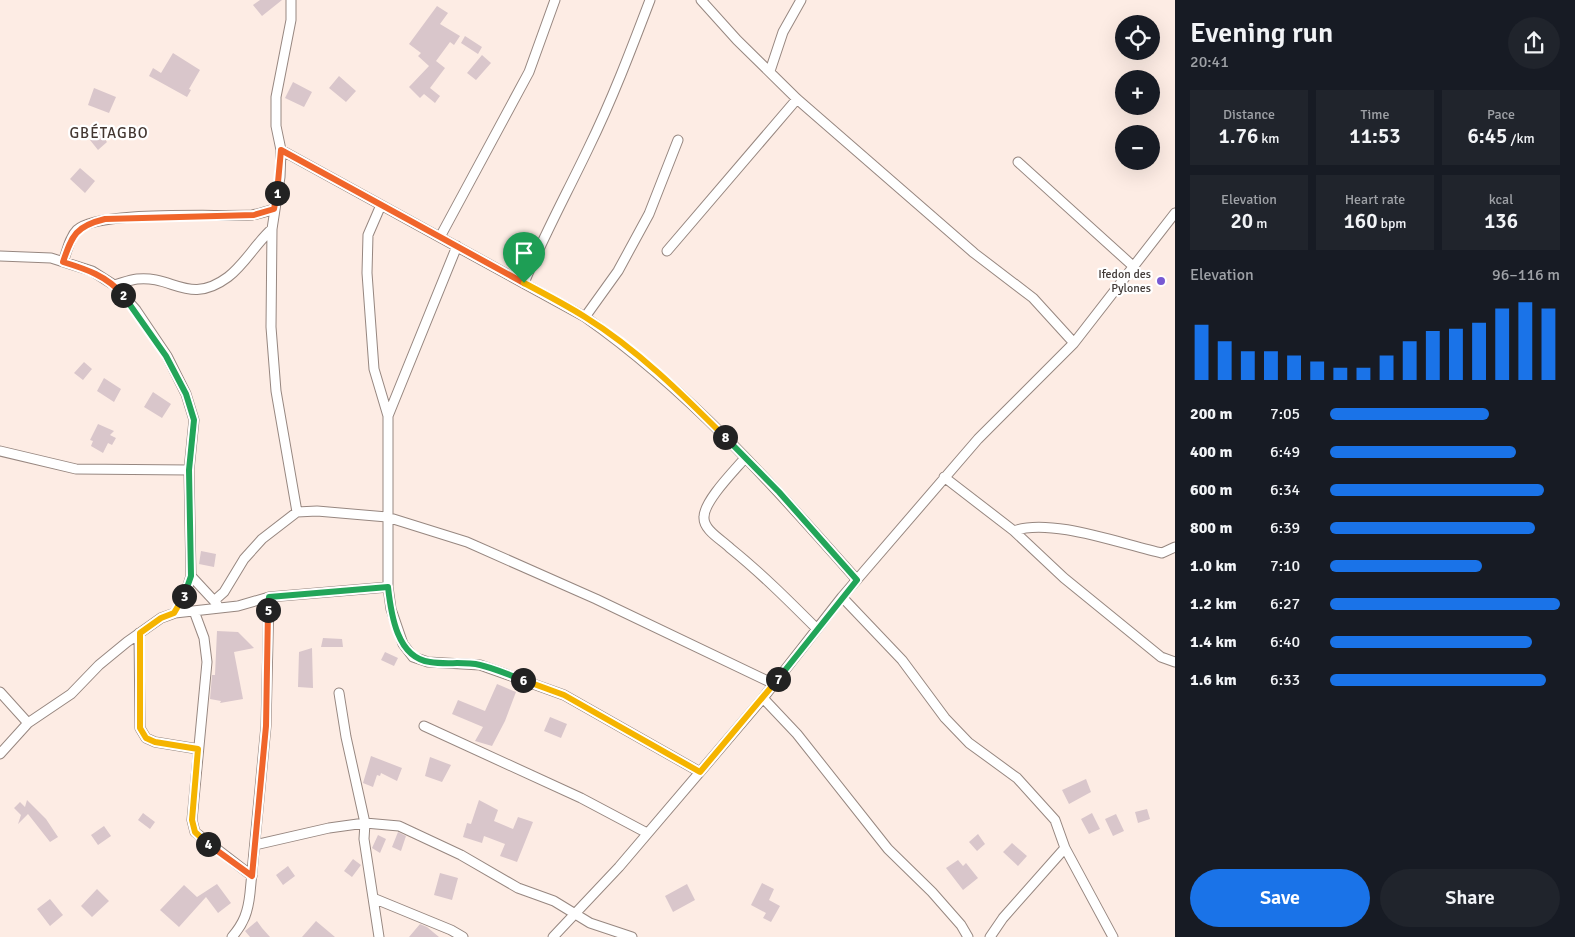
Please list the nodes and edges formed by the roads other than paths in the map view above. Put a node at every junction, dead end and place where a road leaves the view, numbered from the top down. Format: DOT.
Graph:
graph roads {
  1 [pos="291,0"];
  2 [pos="555,0"];
  3 [pos="650,0"];
  4 [pos="701,0"];
  5 [pos="801,0"];
  6 [pos="770,71"];
  7 [pos="798,99"];
  8 [pos="678,140"];
  9 [pos="281,150"];
  10 [pos="1018,162"];
  11 [pos="381,205"];
  12 [pos="274,209"];
  13 [pos="1174,216"];
  14 [pos="272,229"];
  15 [pos="440,237"];
  16 [pos="456,246"];
  17 [pos="667,251"];
  18 [pos="0,256"];
  19 [pos="63,262"];
  20 [pos="1134,267"];
  21 [pos="524,283"];
  22 [pos="114,285"];
  23 [pos="585,317"];
  24 [pos="1074,343"];
  25 [pos="388,416"];
  26 [pos="0,451"];
  27 [pos="745,458"];
  28 [pos="189,470"];
  29 [pos="944,477"];
  30 [pos="297,512"];
  31 [pos="387,517"];
  32 [pos="1014,531"];
  33 [pos="1175,547"];
  34 [pos="191,576"];
  35 [pos="857,580"];
  36 [pos="388,587"];
  37 [pos="269,597"];
  38 [pos="842,597"];
  39 [pos="217,605"];
  40 [pos="194,611"];
  41 [pos="174,613"];
  42 [pos="817,629"];
  43 [pos="140,633"];
  44 [pos="1175,662"];
  45 [pos="774,684"];
  46 [pos="0,692"];
  47 [pos="339,693"];
  48 [pos="763,698"];
  49 [pos="28,723"];
  50 [pos="424,726"];
  51 [pos="198,749"];
  52 [pos="0,754"];
  53 [pos="700,772"];
  54 [pos="365,823"];
  55 [pos="648,833"];
  56 [pos="255,845"];
  57 [pos="1065,848"];
  58 [pos="252,876"];
  59 [pos="373,898"];
  60 [pos="573,914"];
  61 [pos="232,937"];
  62 [pos="380,937"];
  63 [pos="463,937"];
  64 [pos="553,937"];
  65 [pos="632,937"];
  66 [pos="968,937"];
  67 [pos="990,937"];
  68 [pos="1113,937"];
  1 -- 9 [label="street"];
  2 -- 15 [label="street"];
  3 -- 21 [label="street"];
  4 -- 6 [label="street"];
  5 -- 6 [label="street"];
  6 -- 7 [label="street"];
  7 -- 17 [label="street"];
  7 -- 24 [label="street"];
  8 -- 23 [label="street"];
  9 -- 11 [label="street"];
  9 -- 12 [label="street"];
  10 -- 20 [label="street"];
  11 -- 15 [label="street"];
  11 -- 25 [label="street"];
  12 -- 14 [label="street"];
  12 -- 19 [label="street"];
  13 -- 20 [label="street"];
  14 -- 22 [label="street"];
  14 -- 30 [label="street"];
  15 -- 16 [label="street"];
  16 -- 21 [label="street"];
  16 -- 25 [label="street"];
  18 -- 19 [label="street"];
  19 -- 22 [label="street"];
  20 -- 24 [label="street"];
  21 -- 23 [label="street"];
  22 -- 28 [label="street"];
  23 -- 27 [label="street"];
  24 -- 29 [label="street"];
  25 -- 31 [label="street"];
  26 -- 28 [label="street"];
  27 -- 35 [label="street"];
  27 -- 42 [label="street"];
  28 -- 34 [label="street"];
  29 -- 32 [label="street"];
  29 -- 35 [label="street"];
  30 -- 31 [label="street"];
  30 -- 39 [label="street"];
  31 -- 36 [label="street"];
  31 -- 45 [label="street"];
  32 -- 33 [label="street"];
  32 -- 44 [label="street"];
  34 -- 39 [label="street"];
  34 -- 41 [label="street"];
  35 -- 38 [label="street"];
  36 -- 37 [label="street"];
  36 -- 53 [label="street"];
  37 -- 39 [label="street"];
  37 -- 56 [label="street"];
  38 -- 42 [label="street"];
  38 -- 57 [label="street"];
  39 -- 40 [label="street"];
  40 -- 41 [label="street"];
  40 -- 51 [label="street"];
  41 -- 43 [label="street"];
  42 -- 45 [label="street"];
  43 -- 49 [label="street"];
  43 -- 51 [label="street"];
  45 -- 48 [label="street"];
  46 -- 49 [label="street"];
  47 -- 54 [label="street"];
  48 -- 53 [label="street"];
  48 -- 66 [label="street"];
  49 -- 52 [label="street"];
  50 -- 55 [label="street"];
  51 -- 58 [label="street"];
  53 -- 55 [label="street"];
  54 -- 56 [label="street"];
  54 -- 59 [label="street"];
  54 -- 60 [label="street"];
  55 -- 60 [label="street"];
  56 -- 58 [label="street"];
  57 -- 67 [label="street"];
  57 -- 68 [label="street"];
  58 -- 61 [label="street"];
  59 -- 62 [label="street"];
  59 -- 63 [label="street"];
  60 -- 64 [label="street"];
  60 -- 65 [label="street"];
}
